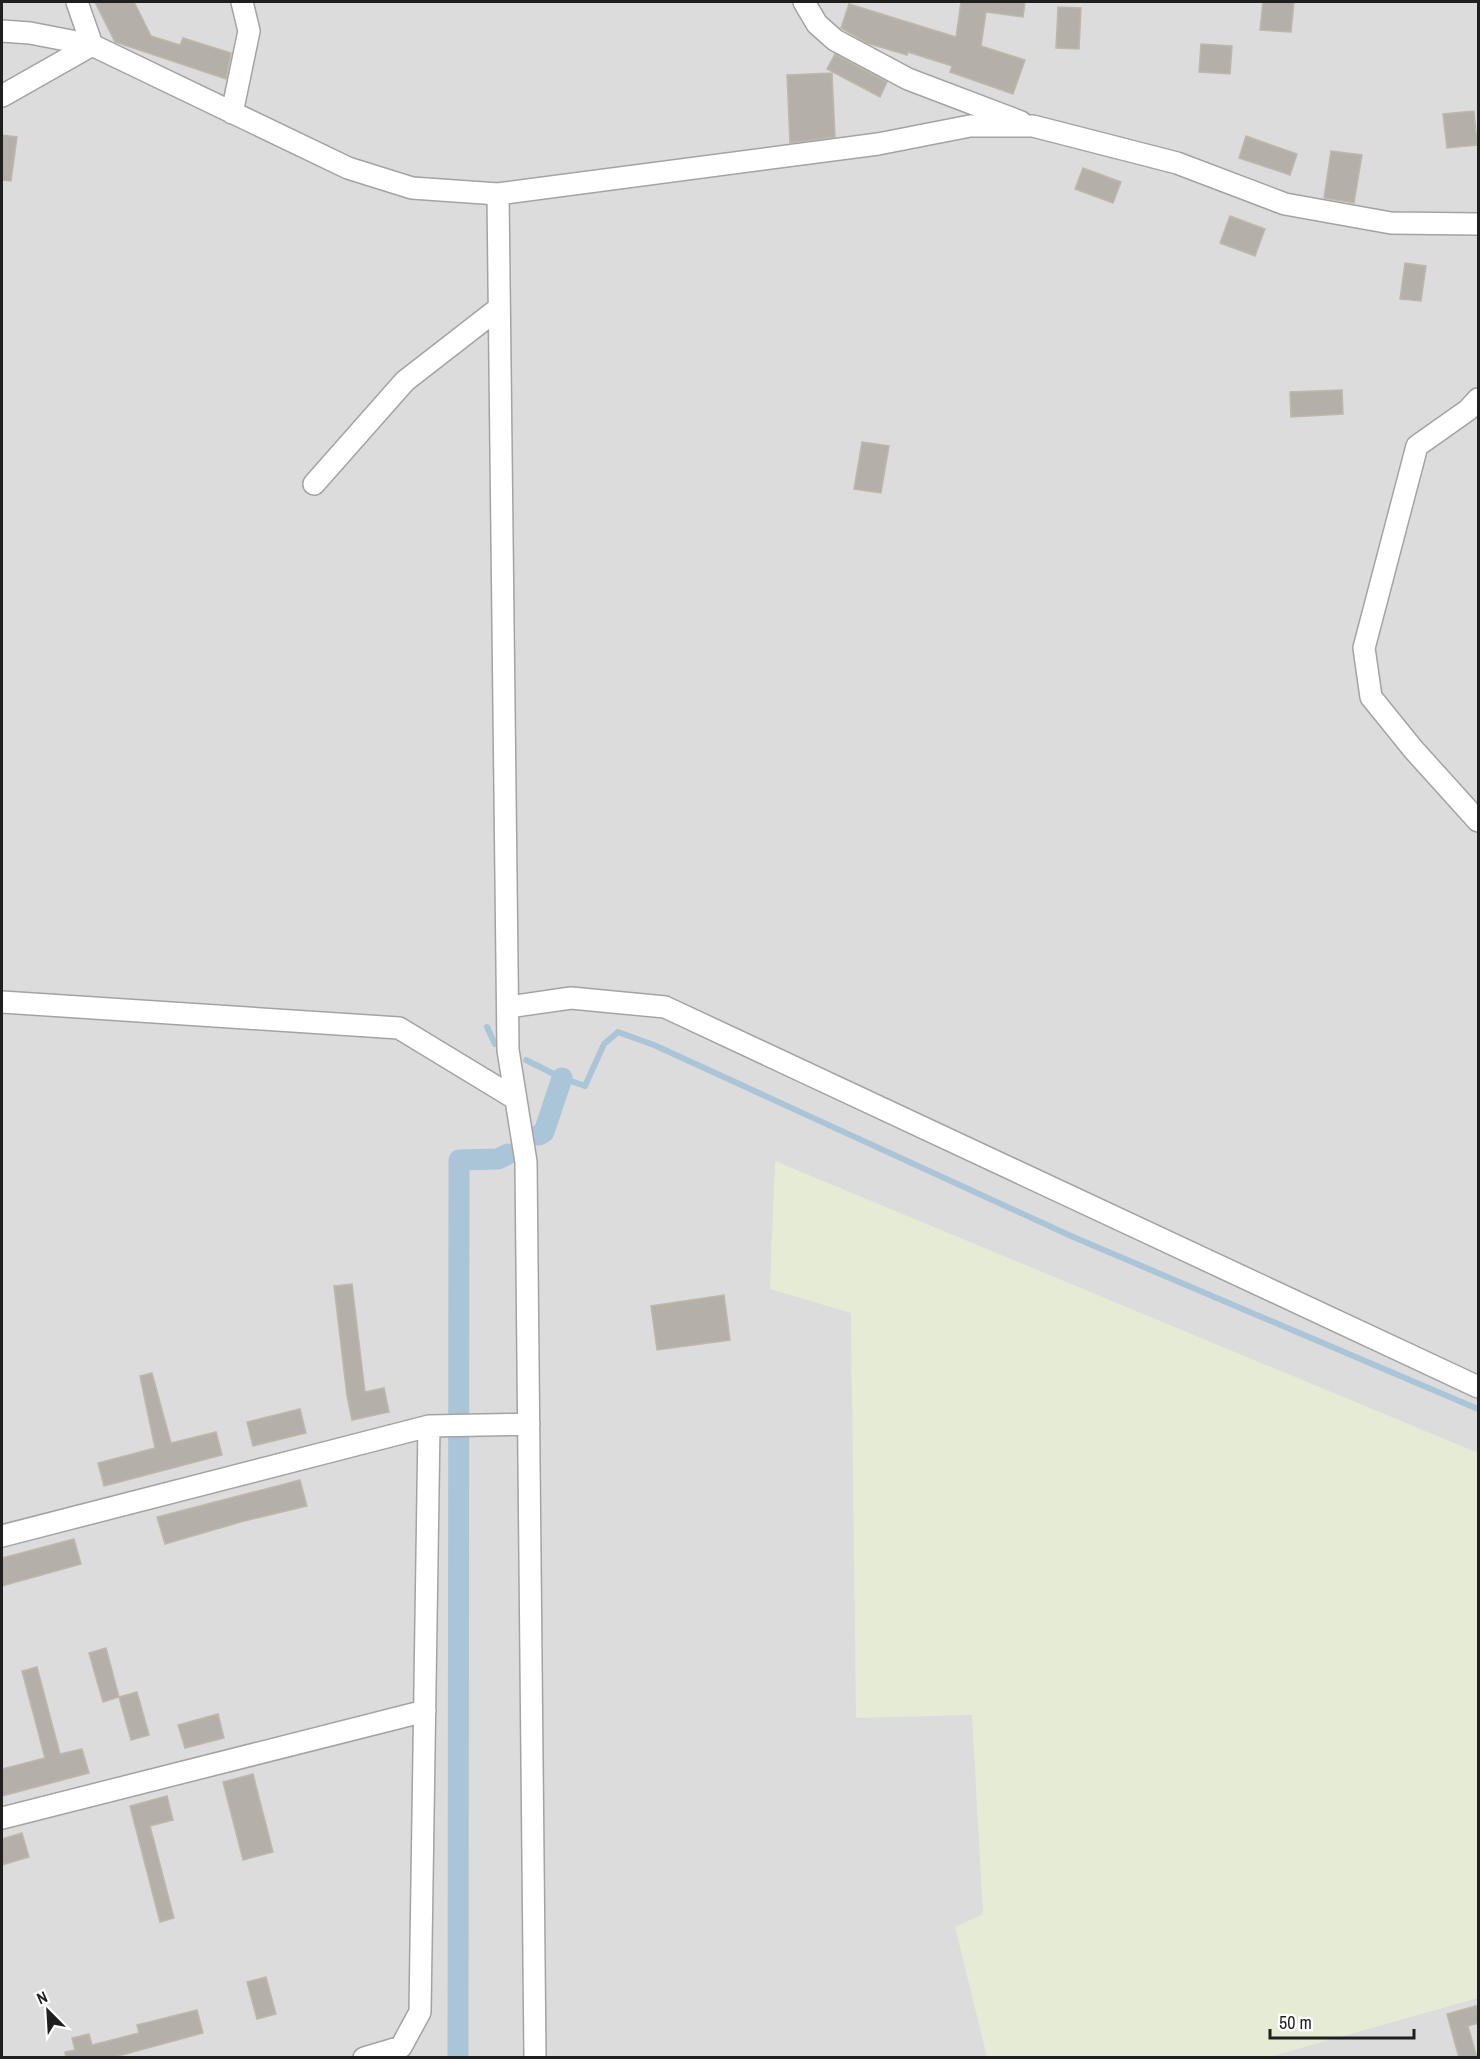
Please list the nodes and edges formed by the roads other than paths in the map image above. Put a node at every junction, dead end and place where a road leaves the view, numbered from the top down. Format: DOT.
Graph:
graph roads {
  1 [pos="77,2"];
  2 [pos="242,2"];
  3 [pos="804,2"];
  4 [pos="2,32"];
  5 [pos="92,45"];
  6 [pos="2,96"];
  7 [pos="232,113"];
  8 [pos="1033,126"];
  9 [pos="498,194"];
  10 [pos="1479,224"];
  11 [pos="499,308"];
  12 [pos="1479,399"];
  13 [pos="314,484"];
  14 [pos="1479,821"];
  15 [pos="2,1002"];
  16 [pos="508,1007"];
  17 [pos="516,1100"];
  18 [pos="1479,1387"];
  19 [pos="529,1424"];
  20 [pos="430,1426"];
  21 [pos="2,1536"];
  22 [pos="424,1711"];
  23 [pos="2,1818"];
  24 [pos="364,2058"];
  25 [pos="535,2058"];
  1 -- 5 [label="street"];
  2 -- 7 [label="street"];
  3 -- 8 [label="street"];
  4 -- 5 [label="street"];
  5 -- 6 [label="street"];
  5 -- 7 [label="street"];
  7 -- 9 [label="street"];
  8 -- 9 [label="street"];
  8 -- 10 [label="street"];
  9 -- 11 [label="street"];
  11 -- 13 [label="street"];
  11 -- 16 [label="street"];
  12 -- 14 [label="street"];
  15 -- 17 [label="street"];
  16 -- 17 [label="street"];
  16 -- 18 [label="street"];
  17 -- 19 [label="street"];
  19 -- 20 [label="street"];
  19 -- 25 [label="street"];
  20 -- 21 [label="street"];
  20 -- 22 [label="street"];
  22 -- 23 [label="street"];
  22 -- 24 [label="street"];
}
